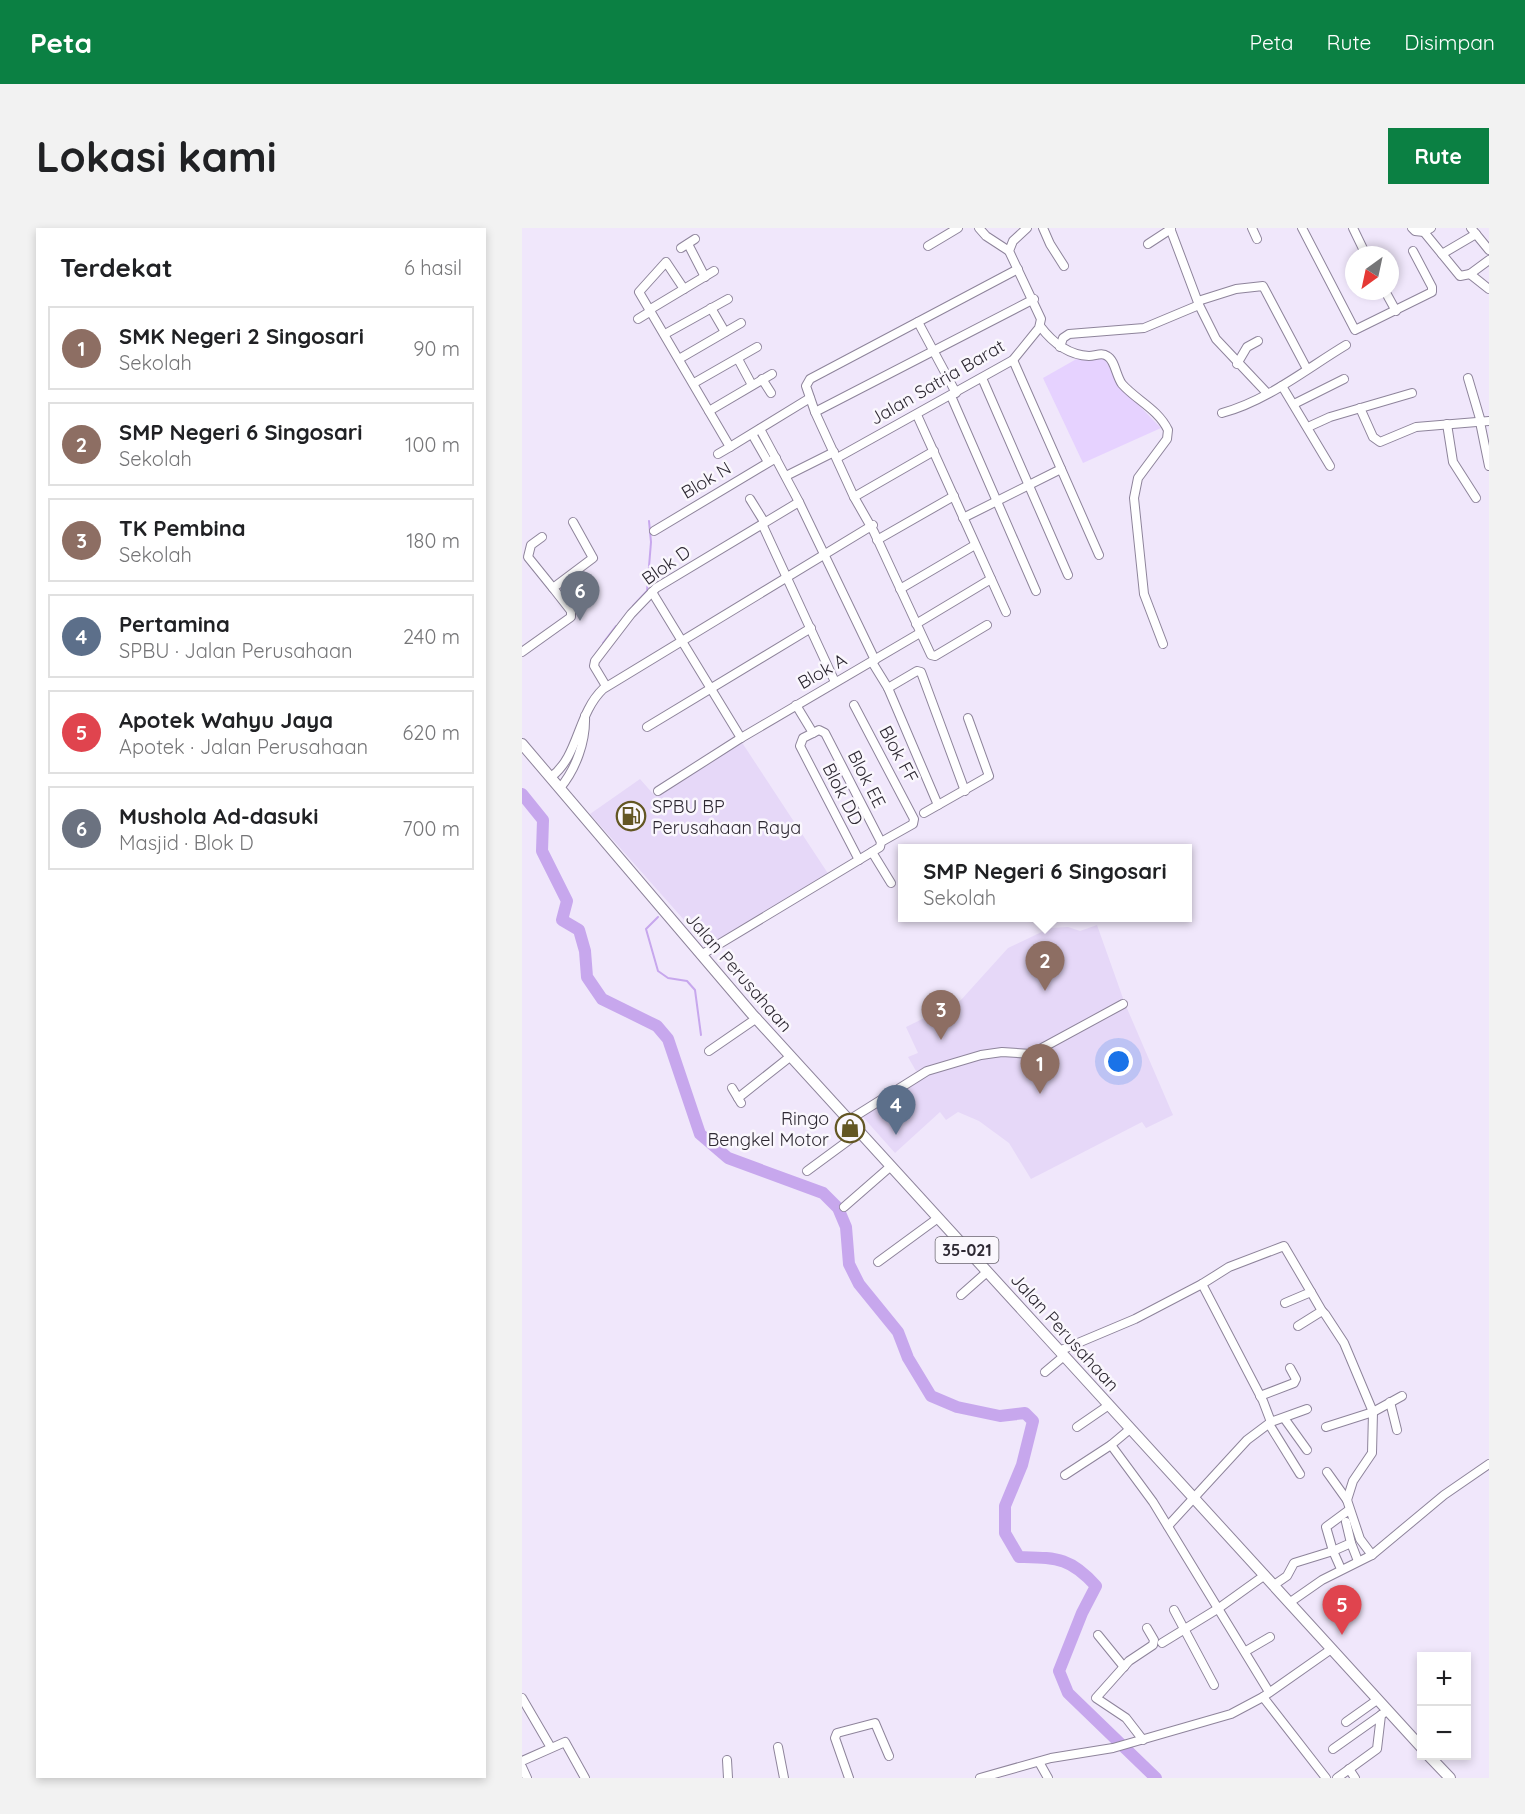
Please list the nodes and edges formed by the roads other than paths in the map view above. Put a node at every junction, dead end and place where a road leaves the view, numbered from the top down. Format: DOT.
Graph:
graph roads {
  1 [pos="958,228"];
  2 [pos="979,228"];
  3 [pos="1027,228"];
  4 [pos="1043,228"];
  5 [pos="1252,228"];
  6 [pos="1302,228"];
  7 [pos="1353,228"];
  8 [pos="1412,228"];
  9 [pos="1170,229"];
  10 [pos="1428,230"];
  11 [pos="1474,231"];
  12 [pos="1257,239"];
  13 [pos="688,244"];
  14 [pos="1148,244"];
  15 [pos="928,246"];
  16 [pos="1362,246"];
  17 [pos="1489,250"];
  18 [pos="1009,251"];
  19 [pos="1413,251"];
  20 [pos="1442,254"];
  21 [pos="1489,260"];
  22 [pos="1064,266"];
  23 [pos="1018,269"];
  24 [pos="714,272"];
  25 [pos="1470,274"];
  26 [pos="705,277"];
  27 [pos="684,289"];
  28 [pos="1489,289"];
  29 [pos="728,299"];
  30 [pos="1034,299"];
  31 [pos="1390,300"];
  32 [pos="1199,303"];
  33 [pos="711,308"];
  34 [pos="650,310"];
  35 [pos="1396,311"];
  36 [pos="638,319"];
  37 [pos="918,322"];
  38 [pos="741,323"];
  39 [pos="1042,329"];
  40 [pos="725,332"];
  41 [pos="665,334"];
  42 [pos="1257,342"];
  43 [pos="1056,345"];
  44 [pos="1346,345"];
  45 [pos="757,347"];
  46 [pos="935,351"];
  47 [pos="679,359"];
  48 [pos="738,359"];
  49 [pos="1013,360"];
  50 [pos="1237,364"];
  51 [pos="1307,369"];
  52 [pos="772,374"];
  53 [pos="982,378"];
  54 [pos="1468,378"];
  55 [pos="762,379"];
  56 [pos="1344,379"];
  57 [pos="694,383"];
  58 [pos="752,385"];
  59 [pos="1282,386"];
  60 [pos="771,393"];
  61 [pos="1267,393"];
  62 [pos="1412,393"];
  63 [pos="954,394"];
  64 [pos="810,398"];
  65 [pos="1294,404"];
  66 [pos="1360,408"];
  67 [pos="709,411"];
  68 [pos="815,412"];
  69 [pos="1222,413"];
  70 [pos="917,415"];
  71 [pos="1484,421"];
  72 [pos="1447,424"];
  73 [pos="1308,427"];
  74 [pos="756,432"];
  75 [pos="730,447"];
  76 [pos="934,451"];
  77 [pos="718,454"];
  78 [pos="835,455"];
  79 [pos="772,460"];
  80 [pos="1330,466"];
  81 [pos="1489,466"];
  82 [pos="1061,469"];
  83 [pos="786,476"];
  84 [pos="1029,485"];
  85 [pos="855,494"];
  86 [pos="954,496"];
  87 [pos="1476,498"];
  88 [pos="750,499"];
  89 [pos="997,501"];
  90 [pos="799,502"];
  91 [pos="963,518"];
  92 [pos="573,522"];
  93 [pos="763,523"];
  94 [pos="654,531"];
  95 [pos="873,531"];
  96 [pos="542,537"];
  97 [pos="975,544"];
  98 [pos="823,553"];
  99 [pos="1099,555"];
  100 [pos="787,575"];
  101 [pos="1068,575"];
  102 [pos="991,579"];
  103 [pos="553,588"];
  104 [pos="900,589"];
  105 [pos="1036,591"];
  106 [pos="652,592"];
  107 [pos="1006,612"];
  108 [pos="916,624"];
  109 [pos="987,625"];
  110 [pos="811,628"];
  111 [pos="920,633"];
  112 [pos="681,640"];
  113 [pos="1163,644"];
  114 [pos="522,652"];
  115 [pos="874,660"];
  116 [pos="835,682"];
  117 [pos="606,686"];
  118 [pos="890,687"];
  119 [pos="711,689"];
  120 [pos="796,705"];
  121 [pos="854,705"];
  122 [pos="585,716"];
  123 [pos="968,718"];
  124 [pos="647,727"];
  125 [pos="813,733"];
  126 [pos="741,738"];
  127 [pos="522,744"];
  128 [pos="551,777"];
  129 [pos="560,788"];
  130 [pos="965,790"];
  131 [pos="658,791"];
  132 [pos="938,805"];
  133 [pos="924,813"];
  134 [pos="881,842"];
  135 [pos="872,852"];
  136 [pos="859,860"];
  137 [pos="891,883"];
  138 [pos="701,955"];
  139 [pos="1124,1004"];
  140 [pos="757,1018"];
  141 [pos="709,1051"];
  142 [pos="791,1056"];
  143 [pos="732,1088"];
  144 [pos="849,1120"];
  145 [pos="860,1132"];
  146 [pos="891,1166"];
  147 [pos="807,1171"];
  148 [pos="844,1207"];
  149 [pos="938,1218"];
  150 [pos="878,1262"];
  151 [pos="987,1272"];
  152 [pos="1202,1284"];
  153 [pos="1311,1292"];
  154 [pos="961,1294"];
  155 [pos="1285,1303"];
  156 [pos="1322,1311"];
  157 [pos="1298,1326"];
  158 [pos="1062,1354"];
  159 [pos="1290,1368"];
  160 [pos="1045,1372"];
  161 [pos="1260,1396"];
  162 [pos="1402,1396"];
  163 [pos="1390,1402"];
  164 [pos="1109,1406"];
  165 [pos="1307,1409"];
  166 [pos="1373,1412"];
  167 [pos="1284,1418"];
  168 [pos="1270,1423"];
  169 [pos="1077,1427"];
  170 [pos="1326,1427"];
  171 [pos="1130,1429"];
  172 [pos="1397,1430"];
  173 [pos="1111,1445"];
  174 [pos="1307,1450"];
  175 [pos="1489,1464"];
  176 [pos="1328,1472"];
  177 [pos="1300,1474"];
  178 [pos="1065,1475"];
  179 [pos="1194,1499"];
  180 [pos="1347,1500"];
  181 [pos="1350,1510"];
  182 [pos="1346,1522"];
  183 [pos="1168,1526"];
  184 [pos="1351,1544"];
  185 [pos="1333,1551"];
  186 [pos="1371,1555"];
  187 [pos="1358,1561"];
  188 [pos="1341,1569"];
  189 [pos="1265,1575"];
  190 [pos="1274,1585"];
  191 [pos="1289,1603"];
  192 [pos="1219,1608"];
  193 [pos="1174,1610"];
  194 [pos="1147,1628"];
  195 [pos="1185,1629"];
  196 [pos="1098,1635"];
  197 [pos="1270,1637"];
  198 [pos="1162,1643"];
  199 [pos="1330,1650"];
  200 [pos="1246,1651"];
  201 [pos="1124,1667"];
  202 [pos="1214,1685"];
  203 [pos="1266,1694"];
  204 [pos="522,1698"];
  205 [pos="1377,1700"];
  206 [pos="1384,1713"];
  207 [pos="1346,1722"];
  208 [pos="1139,1741"];
  209 [pos="1417,1743"];
  210 [pos="550,1746"];
  211 [pos="778,1747"];
  212 [pos="1333,1749"];
  213 [pos="889,1756"];
  214 [pos="727,1760"];
  215 [pos="1434,1760"];
  216 [pos="522,1761"];
  217 [pos="1039,1762"];
  218 [pos="522,1767"];
  219 [pos="1349,1769"];
  220 [pos="527,1778"];
  221 [pos="585,1778"];
  222 [pos="728,1778"];
  223 [pos="784,1778"];
  224 [pos="849,1778"];
  225 [pos="980,1778"];
  226 [pos="1048,1778"];
  227 [pos="1326,1778"];
  228 [pos="1337,1778"];
  229 [pos="1355,1778"];
  230 [pos="1450,1778"];
  1 -- 15 [label="street"];
  2 -- 18 [label="street"];
  3 -- 18 [label="street"];
  4 -- 22 [label="street"];
  5 -- 12 [label="street"];
  6 -- 35 [label="street"];
  7 -- 16 [label="street"];
  8 -- 10 [label="street"];
  9 -- 14 [label="street"];
  9 -- 32 [label="street"];
  10 -- 20 [label="street"];
  11 -- 17 [label="street"];
  11 -- 20 [label="street"];
  13 -- 26 [label="street"];
  18 -- 23 [label="street"];
  19 -- 35 [label="street"];
  20 -- 25 [label="street"];
  21 -- 25 [label="street"];
  23 -- 30 [label="street"];
  23 -- 37 [label="street"];
  24 -- 26 [label="street"];
  25 -- 28 [label="street"];
  26 -- 27 [label="street"];
  27 -- 34 [label="street"];
  27 -- 34 [label="street"];
  29 -- 33 [label="street"];
  30 -- 39 [label="street"];
  30 -- 46 [label="street"];
  31 -- 35 [label="street"];
  32 -- 43 [label="street"];
  32 -- 50 [label="street"];
  32 -- 51 [label="street"];
  33 -- 40 [label="street"];
  33 -- 41 [label="street"];
  34 -- 36 [label="street"];
  34 -- 41 [label="street"];
  37 -- 46 [label="street"];
  37 -- 64 [label="street"];
  38 -- 40 [label="street"];
  39 -- 43 [label="street"];
  39 -- 49 [label="street, Jalan Satria Barat"];
  40 -- 47 [label="street"];
  41 -- 47 [label="street"];
  42 -- 50 [label="street"];
  43 -- 113 [label="street"];
  44 -- 51 [label="street"];
  45 -- 48 [label="street"];
  46 -- 63 [label="street"];
  46 -- 68 [label="street"];
  47 -- 57 [label="street"];
  48 -- 57 [label="street"];
  48 -- 58 [label="street"];
  49 -- 53 [label="street, Jalan Satria Barat"];
  49 -- 82 [label="street"];
  50 -- 61 [label="street"];
  51 -- 59 [label="street"];
  52 -- 55 [label="street"];
  53 -- 63 [label="street, Jalan Satria Barat"];
  53 -- 84 [label="street"];
  54 -- 71 [label="street"];
  55 -- 58 [label="street"];
  55 -- 60 [label="street"];
  56 -- 65 [label="street"];
  57 -- 67 [label="street"];
  58 -- 67 [label="street"];
  59 -- 61 [label="street"];
  59 -- 65 [label="street"];
  61 -- 69 [label="street"];
  62 -- 66 [label="street"];
  63 -- 70 [label="street, Jalan Satria Barat"];
  63 -- 89 [label="street"];
  64 -- 68 [label="street"];
  64 -- 74 [label="street"];
  65 -- 73 [label="street"];
  66 -- 72 [label="street"];
  66 -- 73 [label="street"];
  67 -- 75 [label="street"];
  68 -- 78 [label="street"];
  70 -- 76 [label="street"];
  70 -- 78 [label="street, Jalan Satria Barat"];
  71 -- 72 [label="street"];
  71 -- 81 [label="street"];
  72 -- 87 [label="street"];
  73 -- 80 [label="street"];
  74 -- 75 [label="street"];
  74 -- 79 [label="street"];
  75 -- 77 [label="street"];
  76 -- 85 [label="street"];
  76 -- 86 [label="street"];
  78 -- 83 [label="street, Jalan Satria Barat"];
  78 -- 85 [label="street"];
  79 -- 83 [label="street"];
  79 -- 94 [label="street, Blok N"];
  82 -- 84 [label="street"];
  82 -- 99 [label="street"];
  83 -- 90 [label="street"];
  84 -- 89 [label="street"];
  84 -- 101 [label="street"];
  85 -- 95 [label="street"];
  86 -- 91 [label="street"];
  86 -- 95 [label="street"];
  88 -- 93 [label="street"];
  89 -- 91 [label="street"];
  89 -- 105 [label="street"];
  90 -- 93 [label="street, Blok D"];
  90 -- 98 [label="street"];
  91 -- 97 [label="street"];
  92 -- 103 [label="street"];
  93 -- 100 [label="street"];
  93 -- 106 [label="street, Blok D"];
  95 -- 98 [label="street"];
  95 -- 104 [label="street"];
  96 -- 103 [label="street"];
  97 -- 102 [label="street"];
  97 -- 104 [label="street"];
  98 -- 100 [label="street"];
  98 -- 115 [label="street"];
  100 -- 110 [label="street"];
  100 -- 112 [label="street"];
  102 -- 107 [label="street"];
  102 -- 108 [label="street"];
  103 -- 114 [label="street"];
  104 -- 108 [label="street"];
  106 -- 112 [label="street"];
  106 -- 117 [label="street, Blok D"];
  108 -- 111 [label="street"];
  109 -- 111 [label="street"];
  110 -- 116 [label="street"];
  110 -- 119 [label="street"];
  111 -- 115 [label="street, Blok A"];
  112 -- 117 [label="street"];
  112 -- 119 [label="street"];
  115 -- 116 [label="street, Blok A"];
  115 -- 118 [label="street"];
  116 -- 120 [label="street, Blok A"];
  117 -- 122 [label="street"];
  118 -- 130 [label="street"];
  118 -- 132 [label="street"];
  119 -- 124 [label="street"];
  119 -- 126 [label="street"];
  120 -- 125 [label="street"];
  120 -- 126 [label="street, Blok A"];
  121 -- 134 [label="street, Blok FF"];
  122 -- 128 [label="street"];
  122 -- 129 [label="street"];
  123 -- 130 [label="street"];
  125 -- 134 [label="street, Blok EE"];
  125 -- 136 [label="street, Blok DD"];
  126 -- 131 [label="street, Blok A"];
  127 -- 128 [label="main road, Jalan Perusahaan / 35-021"];
  128 -- 129 [label="main road, Jalan Perusahaan / 35-021"];
  129 -- 138 [label="main road, Jalan Perusahaan / 35-021"];
  130 -- 132 [label="street"];
  132 -- 133 [label="street"];
  134 -- 135 [label="street"];
  135 -- 136 [label="street"];
  135 -- 137 [label="street"];
  136 -- 138 [label="street"];
  138 -- 140 [label="main road, Jalan Perusahaan / 35-021"];
  139 -- 144 [label="street"];
  140 -- 141 [label="street"];
  140 -- 142 [label="main road, Jalan Perusahaan / 35-021"];
  142 -- 143 [label="street"];
  142 -- 144 [label="main road, Jalan Perusahaan / 35-021"];
  144 -- 145 [label="main road, Jalan Perusahaan / 35-021"];
  145 -- 146 [label="main road, Jalan Perusahaan / 35-021"];
  145 -- 147 [label="street"];
  146 -- 148 [label="street"];
  146 -- 149 [label="main road, Jalan Perusahaan / 35-021"];
  149 -- 150 [label="street"];
  149 -- 151 [label="main road, Jalan Perusahaan / 35-021"];
  151 -- 154 [label="street"];
  151 -- 158 [label="main road, Jalan Perusahaan / 35-021"];
  152 -- 153 [label="street"];
  152 -- 158 [label="street"];
  152 -- 161 [label="street"];
  153 -- 155 [label="street"];
  153 -- 156 [label="street"];
  156 -- 157 [label="street"];
  156 -- 166 [label="street"];
  158 -- 160 [label="street"];
  158 -- 164 [label="main road, Jalan Perusahaan / 35-021"];
  159 -- 161 [label="street"];
  161 -- 168 [label="street"];
  162 -- 163 [label="street"];
  163 -- 166 [label="street"];
  163 -- 172 [label="street"];
  164 -- 169 [label="street"];
  164 -- 171 [label="main road, Jalan Perusahaan / 35-021"];
  165 -- 167 [label="street"];
  166 -- 170 [label="street"];
  166 -- 180 [label="street"];
  167 -- 168 [label="street"];
  167 -- 174 [label="street"];
  168 -- 177 [label="street"];
  168 -- 179 [label="street"];
  171 -- 173 [label="street"];
  171 -- 179 [label="main road, Jalan Perusahaan / 35-021"];
  173 -- 178 [label="street"];
  173 -- 183 [label="street"];
  175 -- 186 [label="street"];
  176 -- 180 [label="street"];
  179 -- 183 [label="street"];
  179 -- 189 [label="main road, Jalan Perusahaan / 35-021"];
  180 -- 181 [label="street"];
  181 -- 185 [label="street"];
  181 -- 186 [label="street"];
  182 -- 184 [label="street"];
  183 -- 192 [label="street"];
  184 -- 185 [label="street"];
  184 -- 187 [label="street"];
  185 -- 188 [label="street"];
  185 -- 190 [label="street"];
  186 -- 187 [label="street"];
  187 -- 188 [label="street"];
  188 -- 191 [label="street"];
  189 -- 190 [label="main road, Jalan Perusahaan / 35-021"];
  189 -- 192 [label="street"];
  190 -- 191 [label="main road, Jalan Perusahaan / 35-021"];
  191 -- 199 [label="main road, Jalan Perusahaan / 35-021"];
  192 -- 195 [label="street"];
  192 -- 200 [label="street"];
  193 -- 195 [label="street"];
  194 -- 201 [label="street"];
  195 -- 198 [label="street"];
  195 -- 202 [label="street"];
  196 -- 201 [label="street"];
  197 -- 200 [label="street"];
  199 -- 203 [label="street"];
  199 -- 205 [label="main road, Jalan Perusahaan / 35-021"];
  200 -- 203 [label="street"];
  201 -- 208 [label="street"];
  203 -- 208 [label="street"];
  203 -- 227 [label="street"];
  204 -- 210 [label="street"];
  205 -- 206 [label="main road, Jalan Perusahaan / 35-021"];
  205 -- 207 [label="street"];
  206 -- 209 [label="main road, Jalan Perusahaan / 35-021"];
  206 -- 212 [label="street"];
  206 -- 219 [label="street"];
  208 -- 217 [label="street"];
  210 -- 216 [label="street"];
  210 -- 221 [label="street"];
  211 -- 223 [label="street"];
  213 -- 224 [label="street"];
  214 -- 222 [label="street"];
  215 -- 230 [label="main road"];
  217 -- 225 [label="street"];
  217 -- 226 [label="street"];
  218 -- 220 [label="street"];
  219 -- 228 [label="street"];
  219 -- 229 [label="street"];
}
